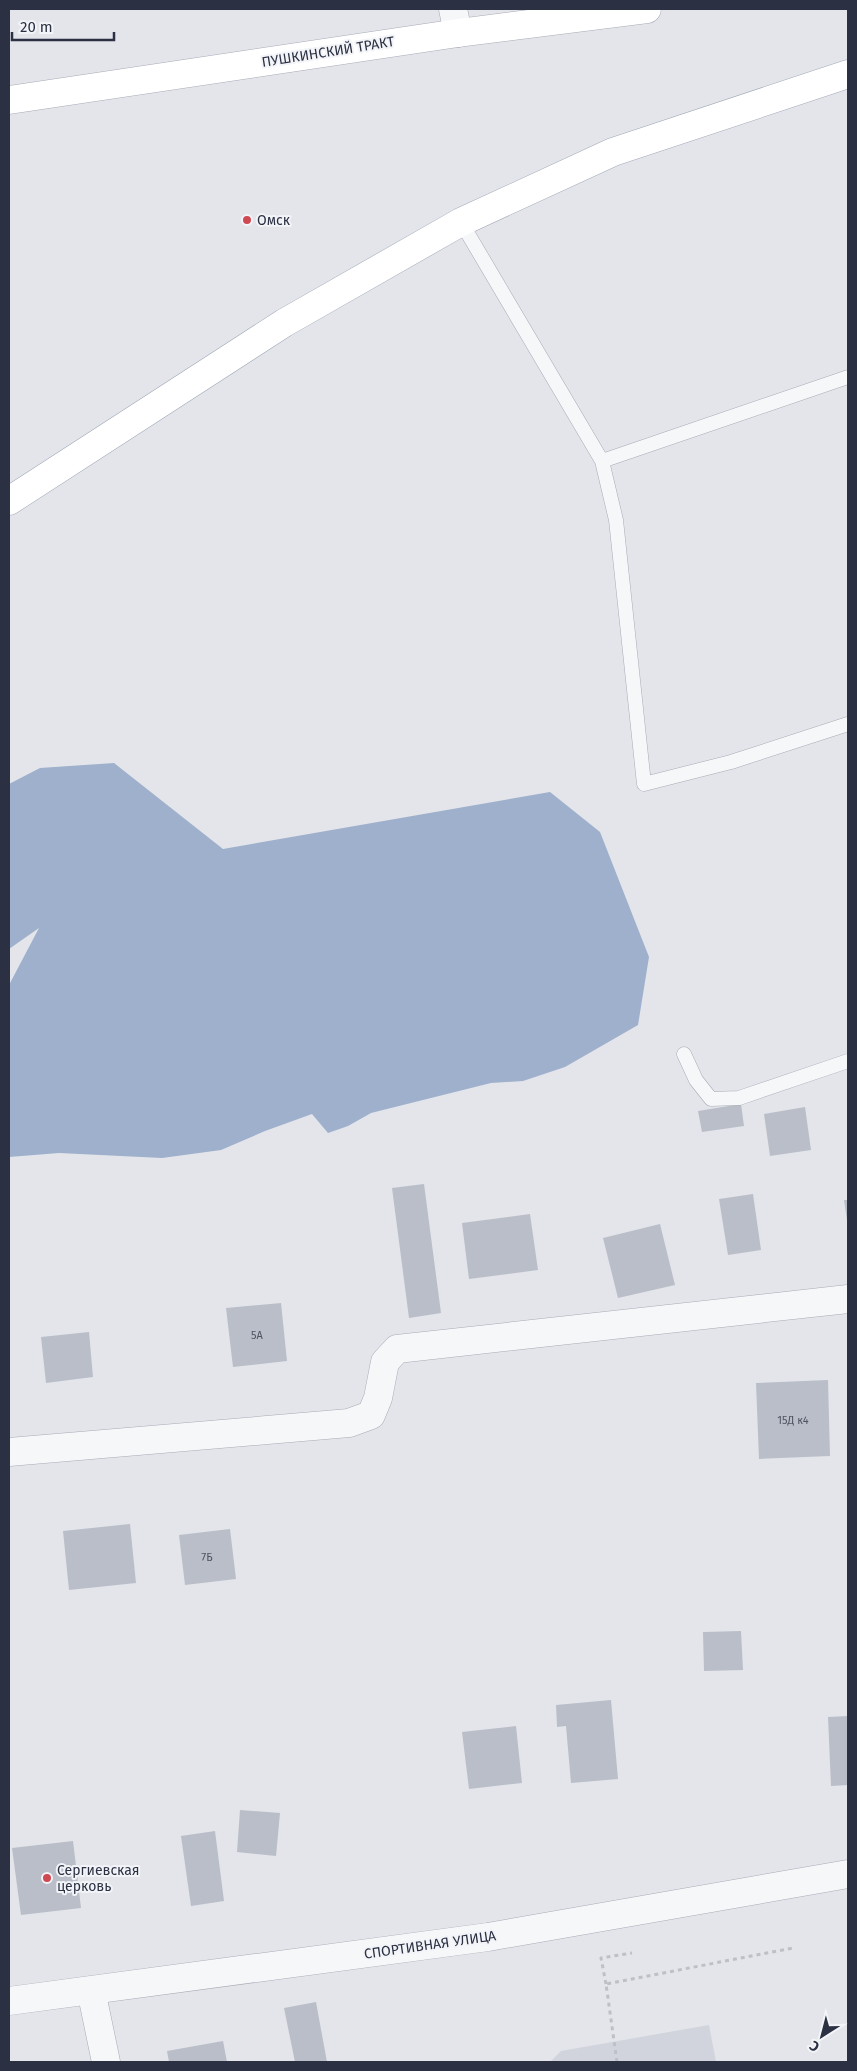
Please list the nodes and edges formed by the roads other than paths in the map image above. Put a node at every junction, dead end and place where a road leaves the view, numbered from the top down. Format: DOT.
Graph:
graph roads {
  1 [pos="647,9"];
  2 [pos="455,21"];
  3 [pos="848,74"];
  4 [pos="9,100"];
  5 [pos="461,222"];
  6 [pos="848,377"];
  7 [pos="602,461"];
  8 [pos="9,502"];
  9 [pos="848,724"];
  10 [pos="684,1054"];
  11 [pos="848,1061"];
  12 [pos="848,1299"];
  13 [pos="9,1452"];
  14 [pos="848,1874"];
  15 [pos="91,1990"];
  16 [pos="9,2001"];
  17 [pos="106,2062"];
  1 -- 2 [label="main road, ПУШКИНСКИЙ ТРАКТ"];
  2 -- 4 [label="main road, ПУШКИНСКИЙ ТРАКТ"];
  3 -- 5 [label="main road"];
  5 -- 7 [label="lane"];
  5 -- 8 [label="main road"];
  6 -- 7 [label="lane"];
  7 -- 9 [label="lane"];
  10 -- 11 [label="lane"];
  12 -- 13 [label="street"];
  14 -- 15 [label="street, СПОРТИВНАЯ УЛИЦА"];
  15 -- 16 [label="street, СПОРТИВНАЯ УЛИЦА"];
  15 -- 17 [label="street"];
}
